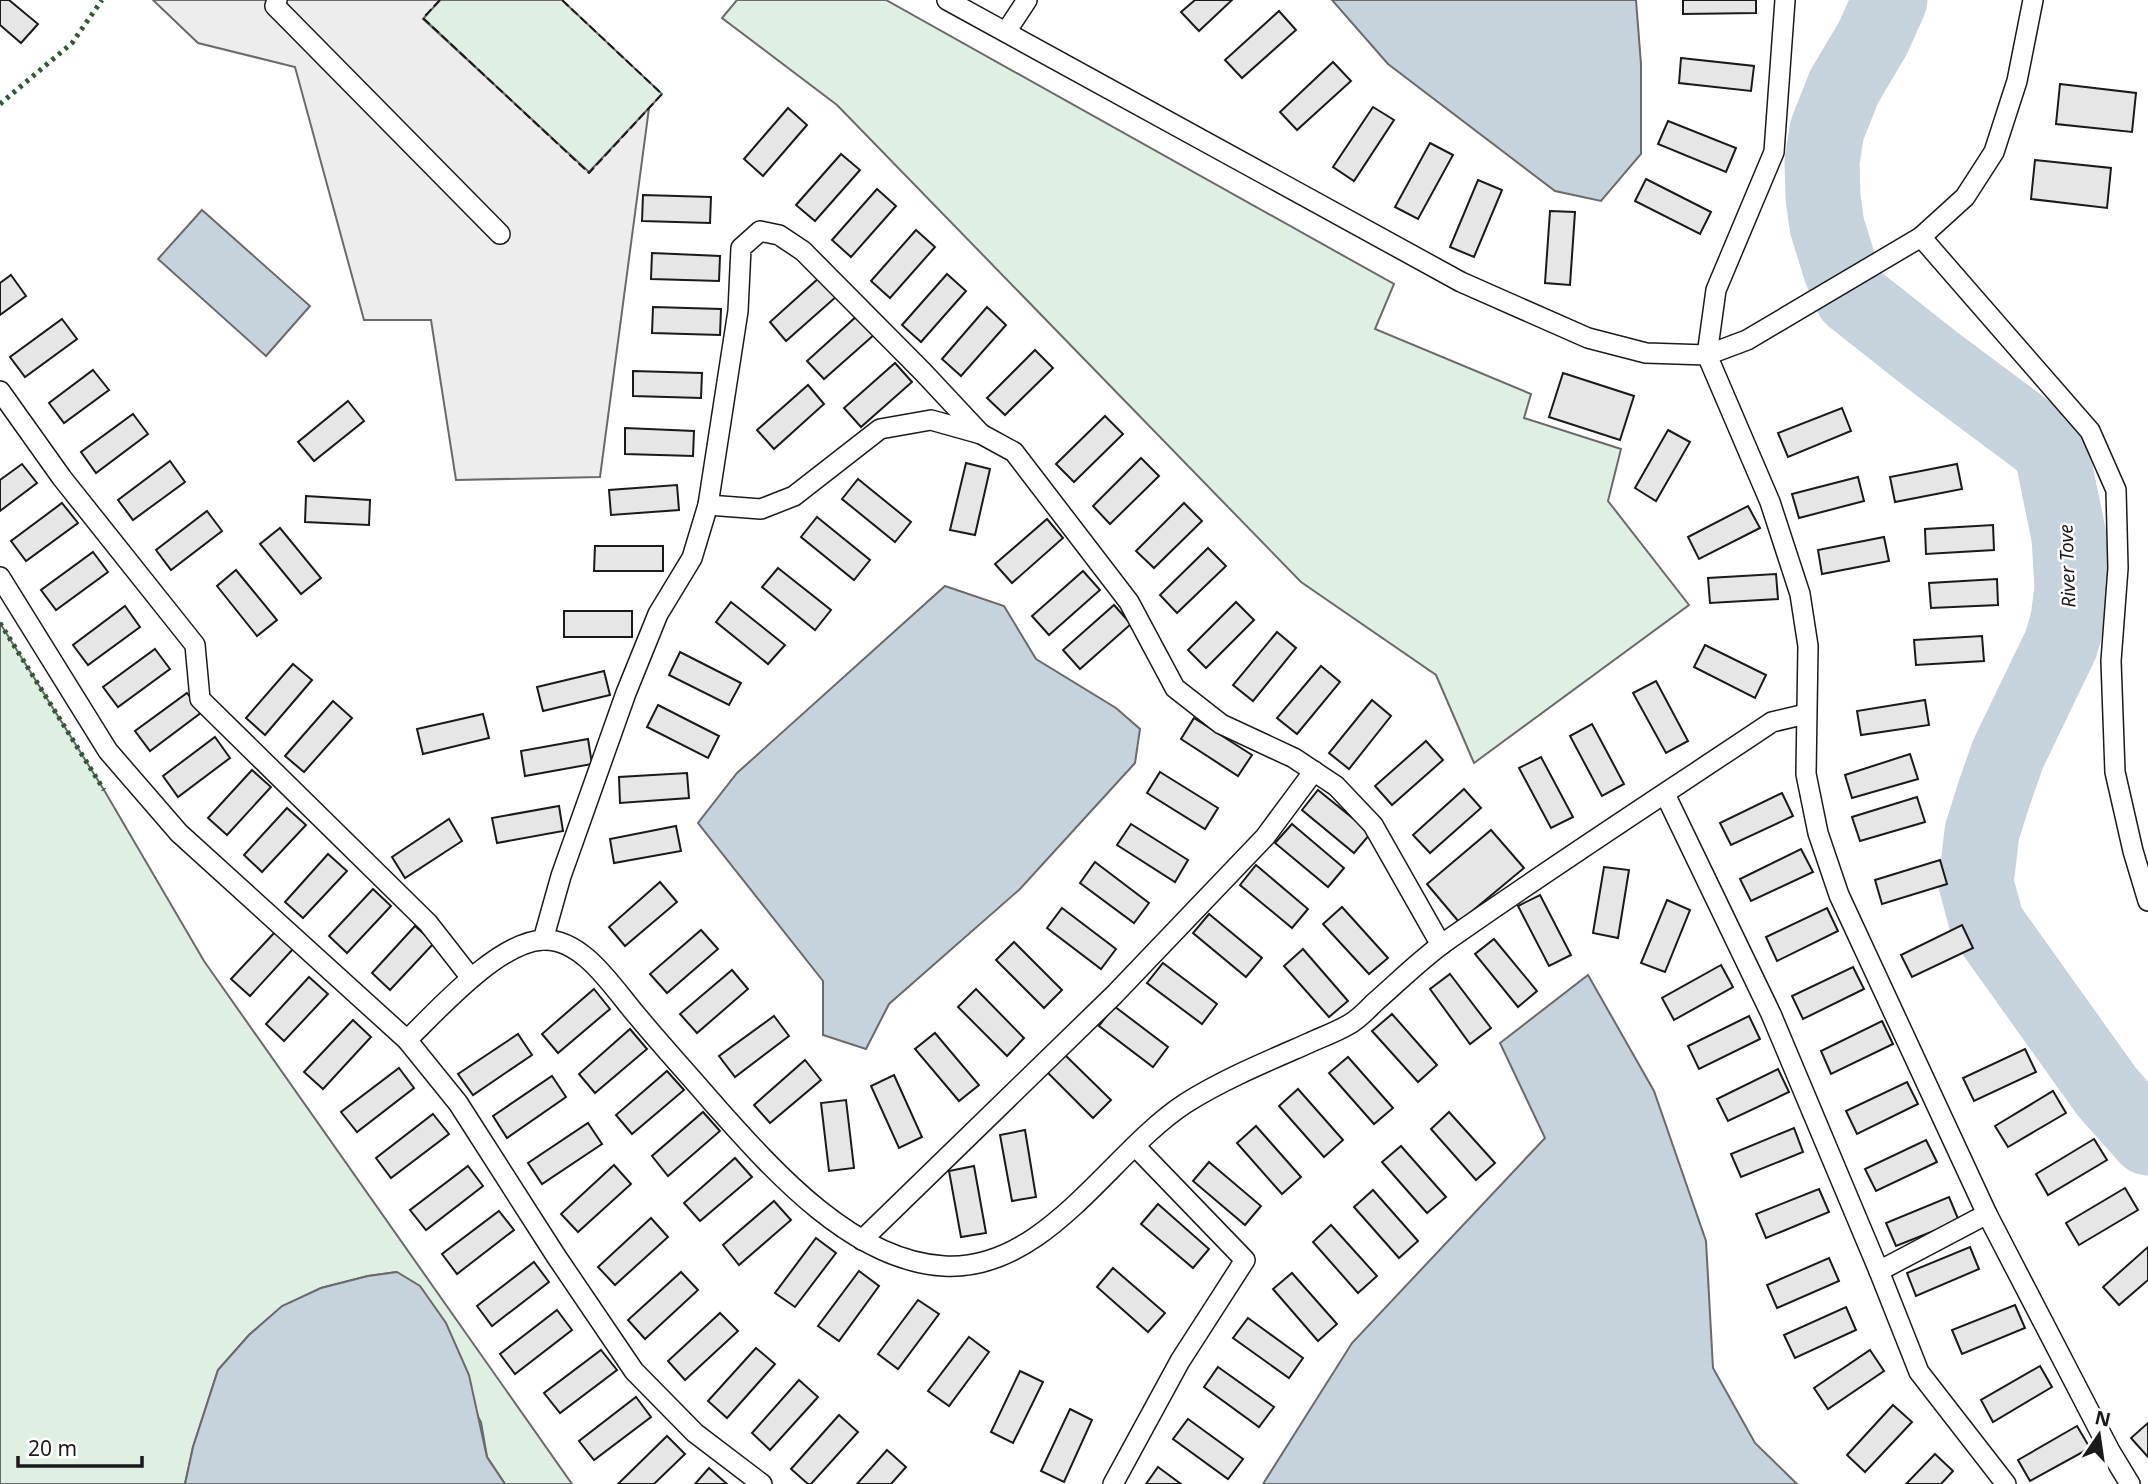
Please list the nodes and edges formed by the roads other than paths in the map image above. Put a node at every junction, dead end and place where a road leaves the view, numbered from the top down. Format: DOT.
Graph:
graph roads {
  1 [pos="277,0"];
  2 [pos="947,0"];
  3 [pos="1027,0"];
  4 [pos="1785,0"];
  5 [pos="2033,0"];
  6 [pos="1006,32"];
  7 [pos="500,234"];
  8 [pos="1921,237"];
  9 [pos="1707,355"];
  10 [pos="0,391"];
  11 [pos="981,434"];
  12 [pos="708,505"];
  13 [pos="0,577"];
  14 [pos="1806,714"];
  15 [pos="1314,771"];
  16 [pos="1665,794"];
  17 [pos="2148,901"];
  18 [pos="543,940"];
  19 [pos="1441,945"];
  20 [pos="471,978"];
  21 [pos="407,1040"];
  22 [pos="1135,1146"];
  23 [pos="1987,1214"];
  24 [pos="862,1240"];
  25 [pos="1879,1270"];
  26 [pos="762,1484"];
  27 [pos="1113,1484"];
  28 [pos="2006,1484"];
  29 [pos="2130,1484"];
  1 -- 7 [label="lane"];
  2 -- 6 [label="lane"];
  3 -- 6 [label="lane"];
  4 -- 9 [label="lane"];
  5 -- 8 [label="lane"];
  6 -- 9 [label="lane"];
  8 -- 9 [label="lane"];
  8 -- 17 [label="lane"];
  9 -- 14 [label="lane"];
  10 -- 20 [label="lane"];
  11 -- 12 [label="lane"];
  11 -- 12 [label="lane"];
  11 -- 15 [label="lane"];
  12 -- 18 [label="lane"];
  13 -- 21 [label="lane"];
  14 -- 16 [label="lane"];
  14 -- 23 [label="lane"];
  15 -- 19 [label="lane"];
  15 -- 24 [label="lane"];
  16 -- 19 [label="lane"];
  16 -- 25 [label="lane"];
  18 -- 20 [label="lane"];
  18 -- 24 [label="lane"];
  19 -- 22 [label="lane"];
  20 -- 21 [label="lane"];
  21 -- 26 [label="lane"];
  22 -- 24 [label="lane"];
  22 -- 27 [label="lane"];
  23 -- 25 [label="lane"];
  23 -- 29 [label="lane"];
  25 -- 28 [label="lane"];
}
